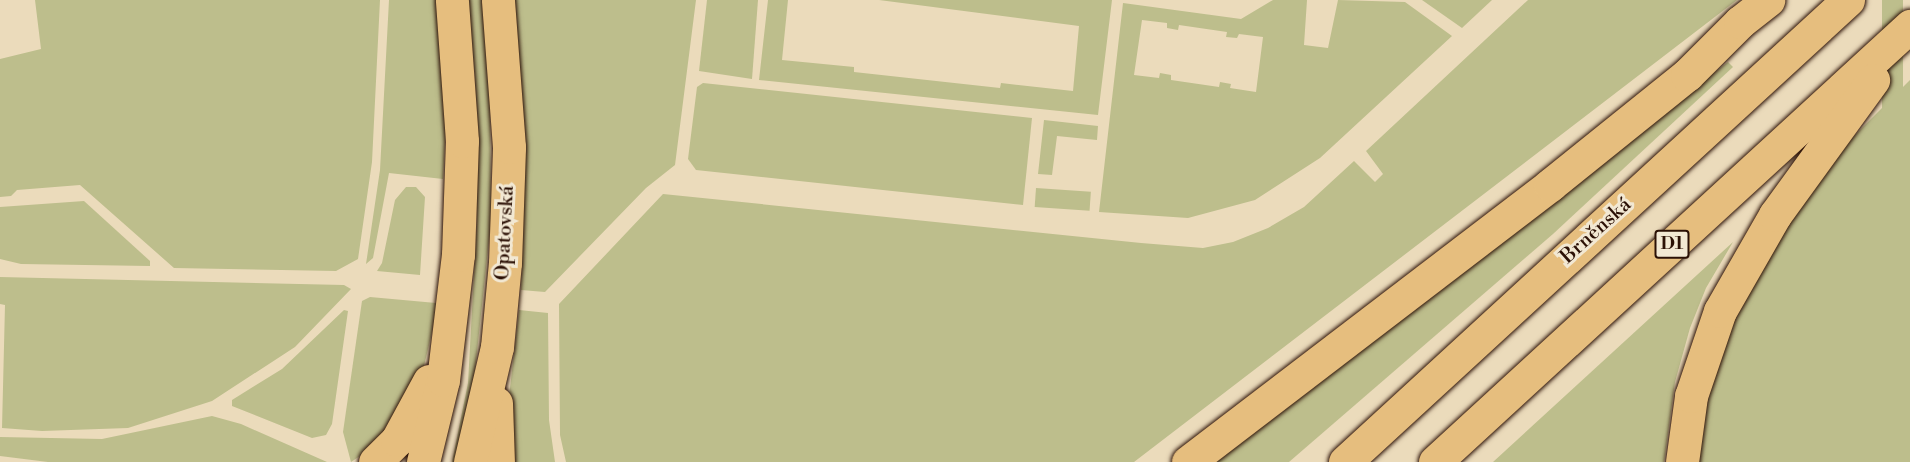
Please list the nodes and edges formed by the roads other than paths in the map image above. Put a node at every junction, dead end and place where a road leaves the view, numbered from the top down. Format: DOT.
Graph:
graph roads {
  1 [pos="452,0"];
  2 [pos="498,0"];
  3 [pos="1768,0"];
  4 [pos="1848,0"];
  5 [pos="1910,26"];
  6 [pos="1910,34"];
  7 [pos="453,306"];
  8 [pos="497,347"];
  9 [pos="375,462"];
  10 [pos="423,462"];
  11 [pos="470,462"];
  12 [pos="498,462"];
  13 [pos="1188,462"];
  14 [pos="1345,462"];
  15 [pos="1435,462"];
  16 [pos="1682,462"];
  1 -- 7 [label="main road"];
  2 -- 8 [label="main road, Opatovská"];
  3 -- 13 [label="main road"];
  4 -- 14 [label="main road, Brněnská"];
  5 -- 15 [label="main road, D1"];
  6 -- 16 [label="main road"];
  7 -- 9 [label="main road"];
  7 -- 10 [label="main road"];
  8 -- 11 [label="main road, Opatovská"];
  8 -- 12 [label="main road"];
}
